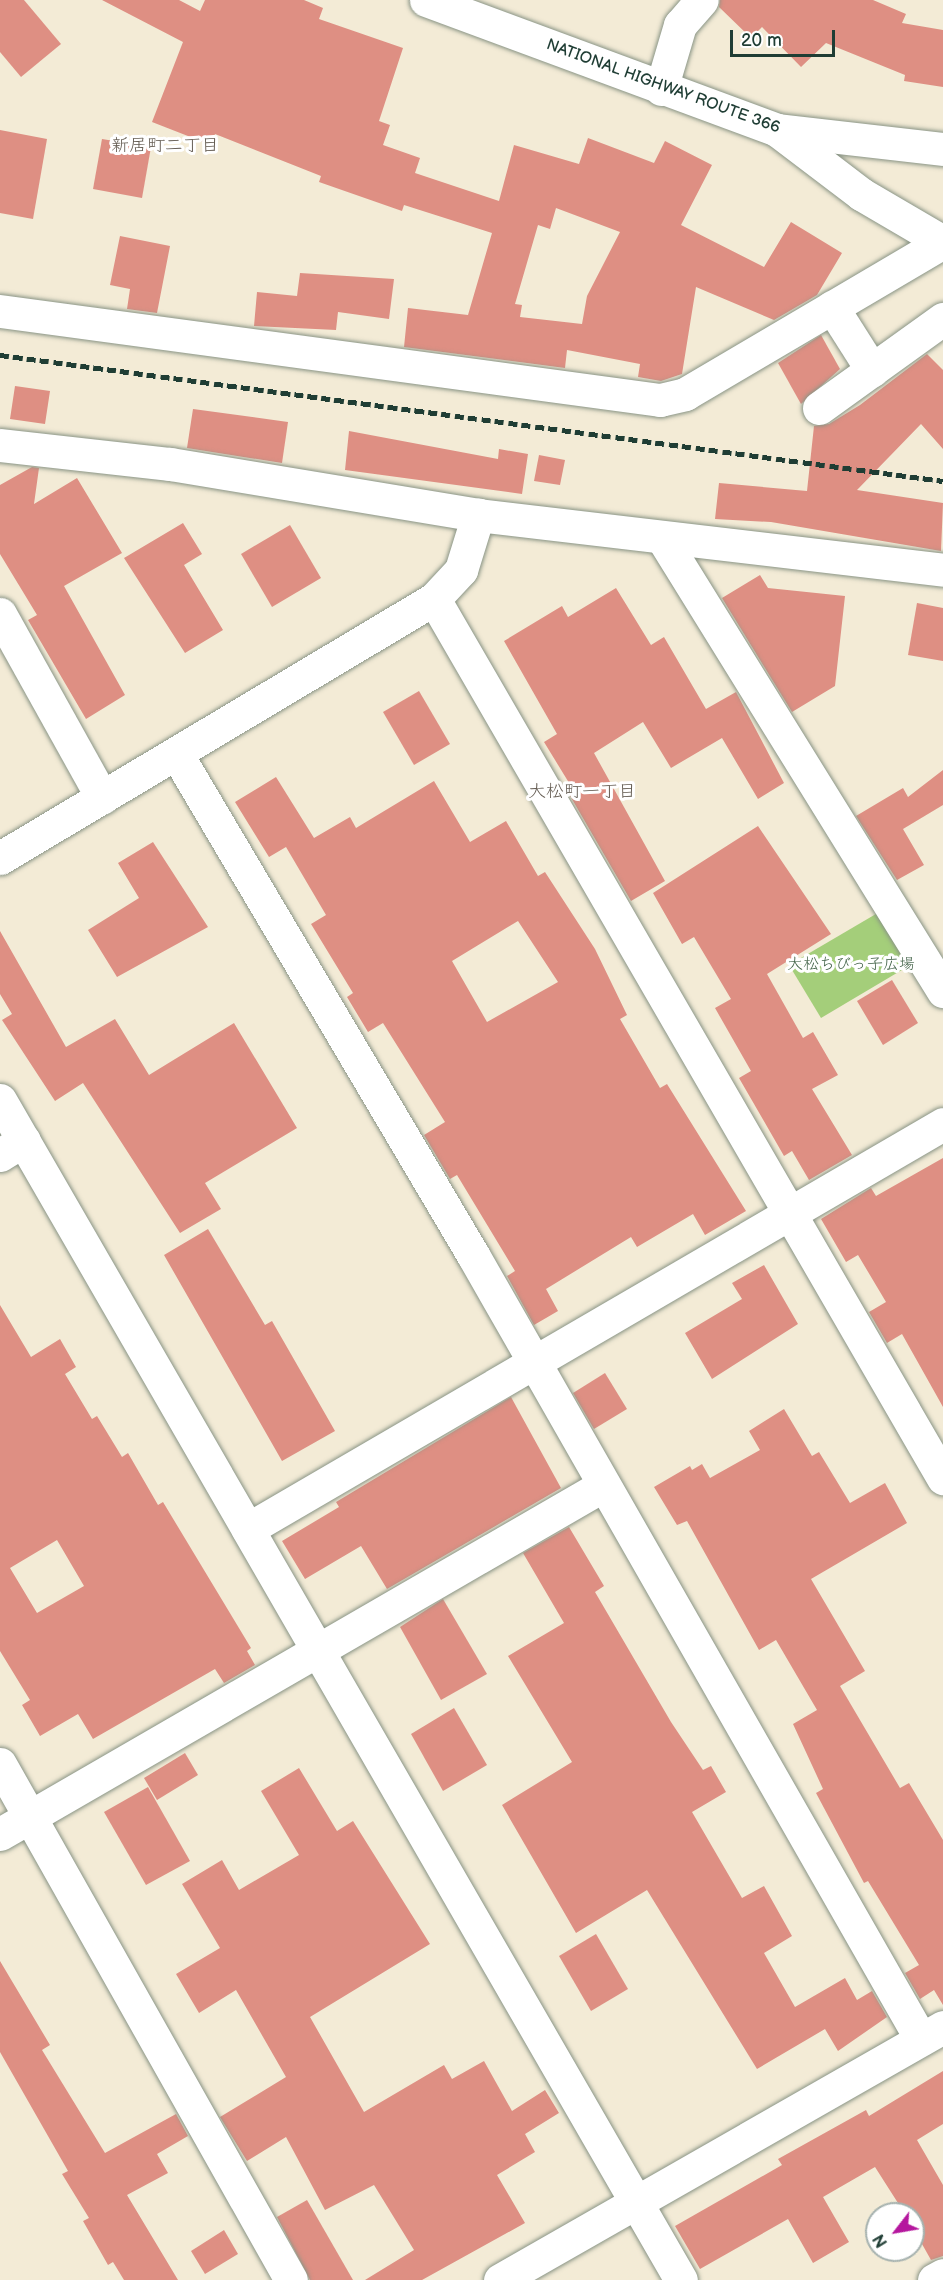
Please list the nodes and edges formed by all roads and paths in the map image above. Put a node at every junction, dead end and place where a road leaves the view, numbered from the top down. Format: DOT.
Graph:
graph roads {
  1 [pos="426,0"];
  2 [pos="702,0"];
  3 [pos="662,89"];
  4 [pos="777,130"];
  5 [pos="943,149"];
  6 [pos="943,242"];
  7 [pos="832,307"];
  8 [pos="0,311"];
  9 [pos="943,319"];
  10 [pos="872,370"];
  11 [pos="819,408"];
  12 [pos="0,445"];
  13 [pos="478,515"];
  14 [pos="663,539"];
  15 [pos="943,570"];
  16 [pos="434,599"];
  17 [pos="0,614"];
  18 [pos="176,753"];
  19 [pos="102,797"];
  20 [pos="0,858"];
  21 [pos="943,991"];
  22 [pos="0,1100"];
  23 [pos="943,1124"];
  24 [pos="12,1148"];
  25 [pos="790,1213"];
  26 [pos="531,1363"];
  27 [pos="943,1478"];
  28 [pos="602,1486"];
  29 [pos="248,1528"];
  30 [pos="317,1651"];
  31 [pos="0,1764"];
  32 [pos="30,1817"];
  33 [pos="0,1834"];
  34 [pos="932,2033"];
  35 [pos="638,2205"];
  36 [pos="943,2275"];
  37 [pos="291,2280"];
  38 [pos="500,2280"];
  39 [pos="681,2280"];
  40 [pos="934,2280"];
  1 -- 3 [label="main road, NATIONAL HIGHWAY ROUTE 366"];
  2 -- 3 [label="main road"];
  3 -- 4 [label="main road, NATIONAL HIGHWAY ROUTE 366"];
  4 -- 5 [label="main road, NATIONAL HIGHWAY ROUTE 366"];
  4 -- 6 [label="main road"];
  6 -- 7 [label="main road"];
  7 -- 8 [label="main road"];
  7 -- 10 [label="main road"];
  9 -- 10 [label="main road"];
  10 -- 11 [label="main road"];
  12 -- 13 [label="main road"];
  13 -- 14 [label="main road"];
  13 -- 16 [label="main road"];
  14 -- 15 [label="main road"];
  14 -- 21 [label="main road"];
  16 -- 18 [label="main road"];
  16 -- 25 [label="main road"];
  17 -- 19 [label="main road"];
  18 -- 19 [label="main road"];
  18 -- 26 [label="main road"];
  19 -- 20 [label="main road"];
  22 -- 24 [label="main road"];
  23 -- 25 [label="main road"];
  24 -- 29 [label="main road"];
  25 -- 26 [label="main road"];
  25 -- 27 [label="main road"];
  26 -- 28 [label="main road"];
  26 -- 29 [label="main road"];
  28 -- 30 [label="main road"];
  28 -- 34 [label="main road"];
  29 -- 30 [label="main road"];
  30 -- 32 [label="main road"];
  30 -- 35 [label="main road"];
  31 -- 32 [label="main road"];
  32 -- 33 [label="main road"];
  32 -- 37 [label="main road"];
  34 -- 35 [label="main road"];
  35 -- 38 [label="main road"];
  35 -- 39 [label="main road"];
  36 -- 40 [label="main road"];
}
